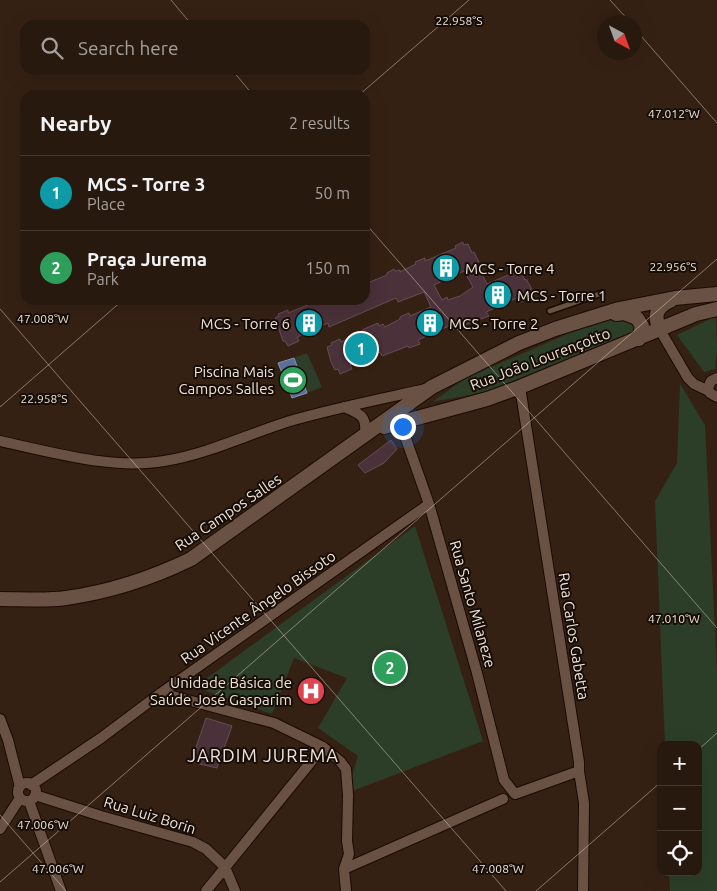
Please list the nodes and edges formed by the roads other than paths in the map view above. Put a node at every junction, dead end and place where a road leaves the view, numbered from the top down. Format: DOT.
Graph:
graph roads {
  1 [pos="602,293"];
  2 [pos="717,294"];
  3 [pos="703,295"];
  4 [pos="675,298"];
  5 [pos="717,308"];
  6 [pos="550,311"];
  7 [pos="599,315"];
  8 [pos="660,330"];
  9 [pos="639,339"];
  10 [pos="470,368"];
  11 [pos="717,378"];
  12 [pos="432,387"];
  13 [pos="520,387"];
  14 [pos="713,394"];
  15 [pos="344,407"];
  16 [pos="400,422"];
  17 [pos="368,433"];
  18 [pos="0,441"];
  19 [pos="429,504"];
  20 [pos="0,599"];
  21 [pos="161,693"];
  22 [pos="0,719"];
  23 [pos="323,747"];
  24 [pos="579,771"];
  25 [pos="27,793"];
  26 [pos="503,799"];
  27 [pos="0,829"];
  28 [pos="225,867"];
  29 [pos="344,869"];
  30 [pos="61,891"];
  31 [pos="206,891"];
  32 [pos="235,891"];
  33 [pos="346,891"];
  34 [pos="583,891"];
  1 -- 6 [label="lane"];
  2 -- 3 [label="main road"];
  3 -- 4 [label="main road"];
  3 -- 5 [label="main road"];
  4 -- 7 [label="main road"];
  4 -- 8 [label="main road"];
  5 -- 8 [label="main road, Rua João Lourençotto"];
  7 -- 9 [label="main road"];
  7 -- 10 [label="main road"];
  8 -- 9 [label="main road, Rua João Lourençotto"];
  8 -- 14 [label="street"];
  9 -- 13 [label="main road, Rua João Lourençotto"];
  10 -- 12 [label="main road"];
  10 -- 16 [label="main road"];
  11 -- 14 [label="street"];
  12 -- 15 [label="street"];
  12 -- 17 [label="main road, Rua Campos Salles"];
  13 -- 16 [label="main road, Rua João Lourençotto"];
  13 -- 24 [label="street, Rua Carlos Gabetta"];
  15 -- 17 [label="street"];
  15 -- 18 [label="street"];
  16 -- 17 [label="main road, Rua João Lourençotto"];
  16 -- 19 [label="street, Rua Santo Milaneze"];
  17 -- 20 [label="main road, Rua Campos Salles"];
  19 -- 21 [label="street, Rua Vicente Ângelo Bissoto"];
  19 -- 24 [label="street, Rua Santo Milaneze"];
  21 -- 23 [label="street"];
  21 -- 25 [label="street, Rua Vicente Ângelo Bissoto"];
  22 -- 25 [label="street"];
  23 -- 28 [label="street"];
  23 -- 29 [label="street"];
  24 -- 34 [label="street, Rua Carlos Gabetta"];
  25 -- 27 [label="street, Rua Vicente Ângelo Bissoto"];
  25 -- 28 [label="street, Rua Luiz Borin"];
  25 -- 30 [label="street"];
  26 -- 29 [label="street"];
  28 -- 31 [label="street"];
  28 -- 32 [label="street, Rua Luiz Borin"];
  29 -- 33 [label="street"];
}
